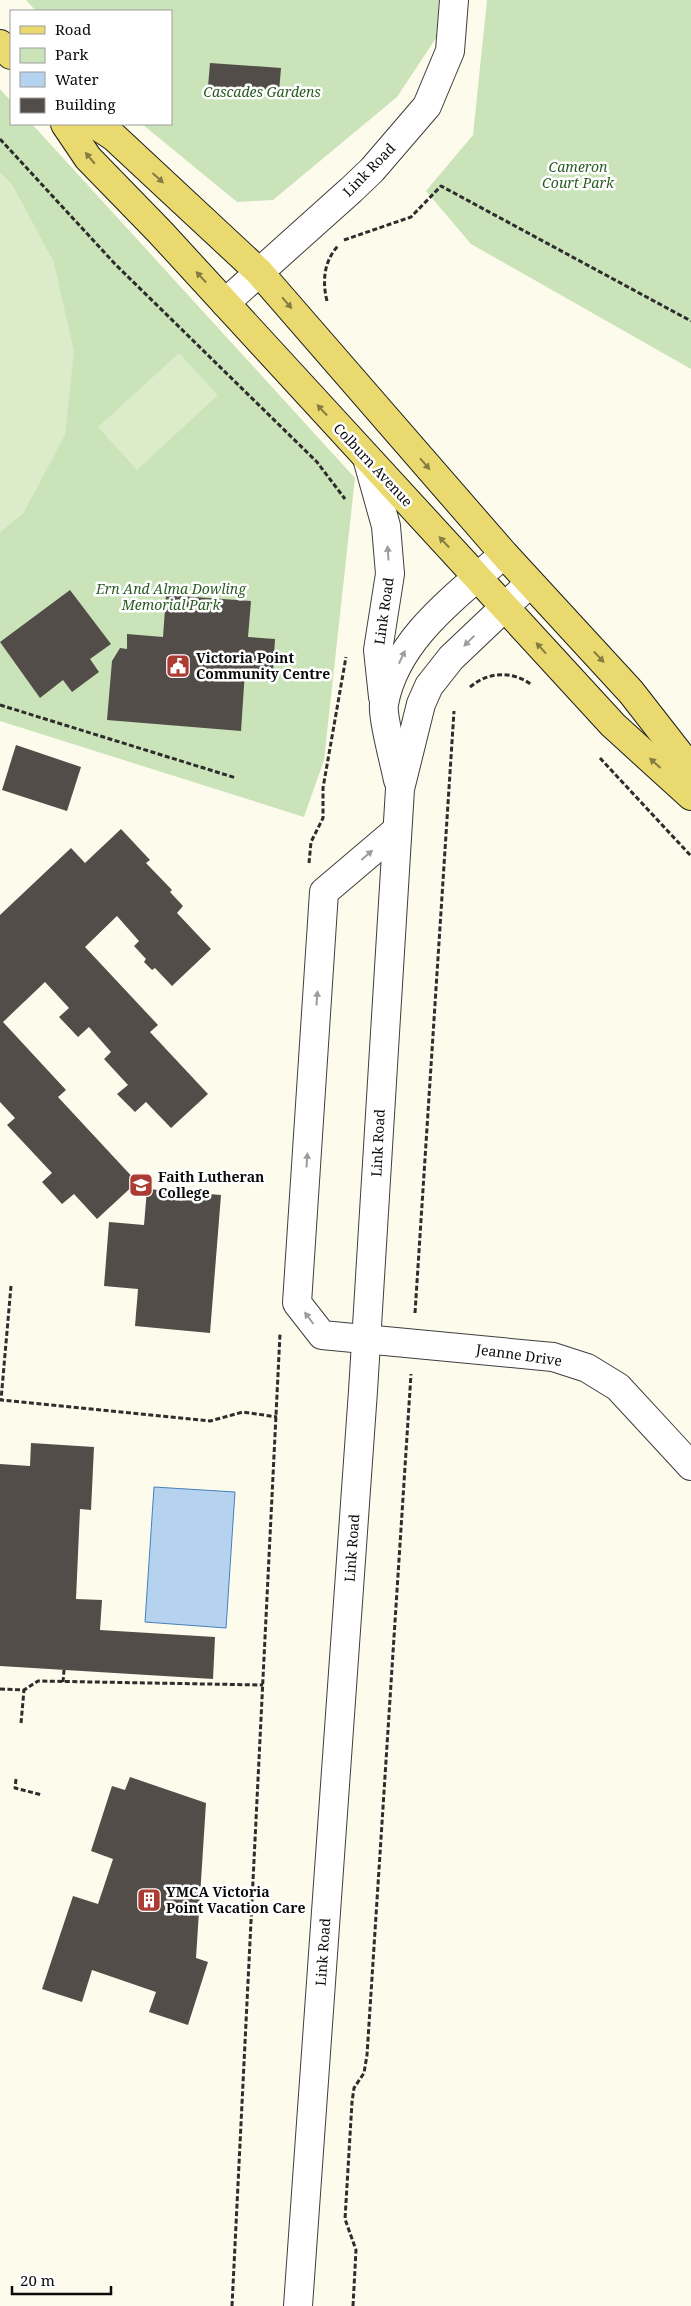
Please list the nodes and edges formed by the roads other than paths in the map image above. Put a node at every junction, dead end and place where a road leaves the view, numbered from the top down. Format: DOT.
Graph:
graph roads {
  1 [pos="454,0"];
  2 [pos="0,44"];
  3 [pos="10,54"];
  4 [pos="67,125"];
  5 [pos="95,125"];
  6 [pos="260,272"];
  7 [pos="225,303"];
  8 [pos="367,458"];
  9 [pos="504,554"];
  10 [pos="477,578"];
  11 [pos="530,583"];
  12 [pos="504,606"];
  13 [pos="384,706"];
  14 [pos="691,769"];
  15 [pos="400,789"];
  16 [pos="691,796"];
  17 [pos="397,830"];
  18 [pos="366,1340"];
  19 [pos="691,1466"];
  20 [pos="298,2306"];
  1 -- 6 [label="street, Link Road"];
  2 -- 3 [label="main road"];
  7 -- 4 [label="main road, Colburn Avenue, one-way"];
  5 -- 6 [label="main road, one-way"];
  6 -- 7 [label="street, Link Road"];
  6 -- 9 [label="main road, one-way"];
  8 -- 7 [label="main road, Colburn Avenue, one-way"];
  10 -- 8 [label="main road, Colburn Avenue, one-way"];
  13 -- 8 [label="street, Link Road, one-way"];
  9 -- 10 [label="street, Link Road"];
  9 -- 11 [label="main road"];
  10 -- 12 [label="main road, Colburn Avenue"];
  13 -- 10 [label="street, Link Road, one-way"];
  11 -- 12 [label="street, Link Road"];
  11 -- 14 [label="main road, one-way"];
  12 -- 15 [label="street, Link Road, one-way"];
  16 -- 12 [label="main road, Colburn Avenue, one-way"];
  13 -- 15 [label="street, Link Road"];
  15 -- 17 [label="street, Link Road"];
  17 -- 18 [label="street, Link Road"];
  18 -- 17 [label="street, Jeanne Drive, one-way"];
  18 -- 19 [label="street, Jeanne Drive"];
  18 -- 20 [label="street, Link Road"];
}
